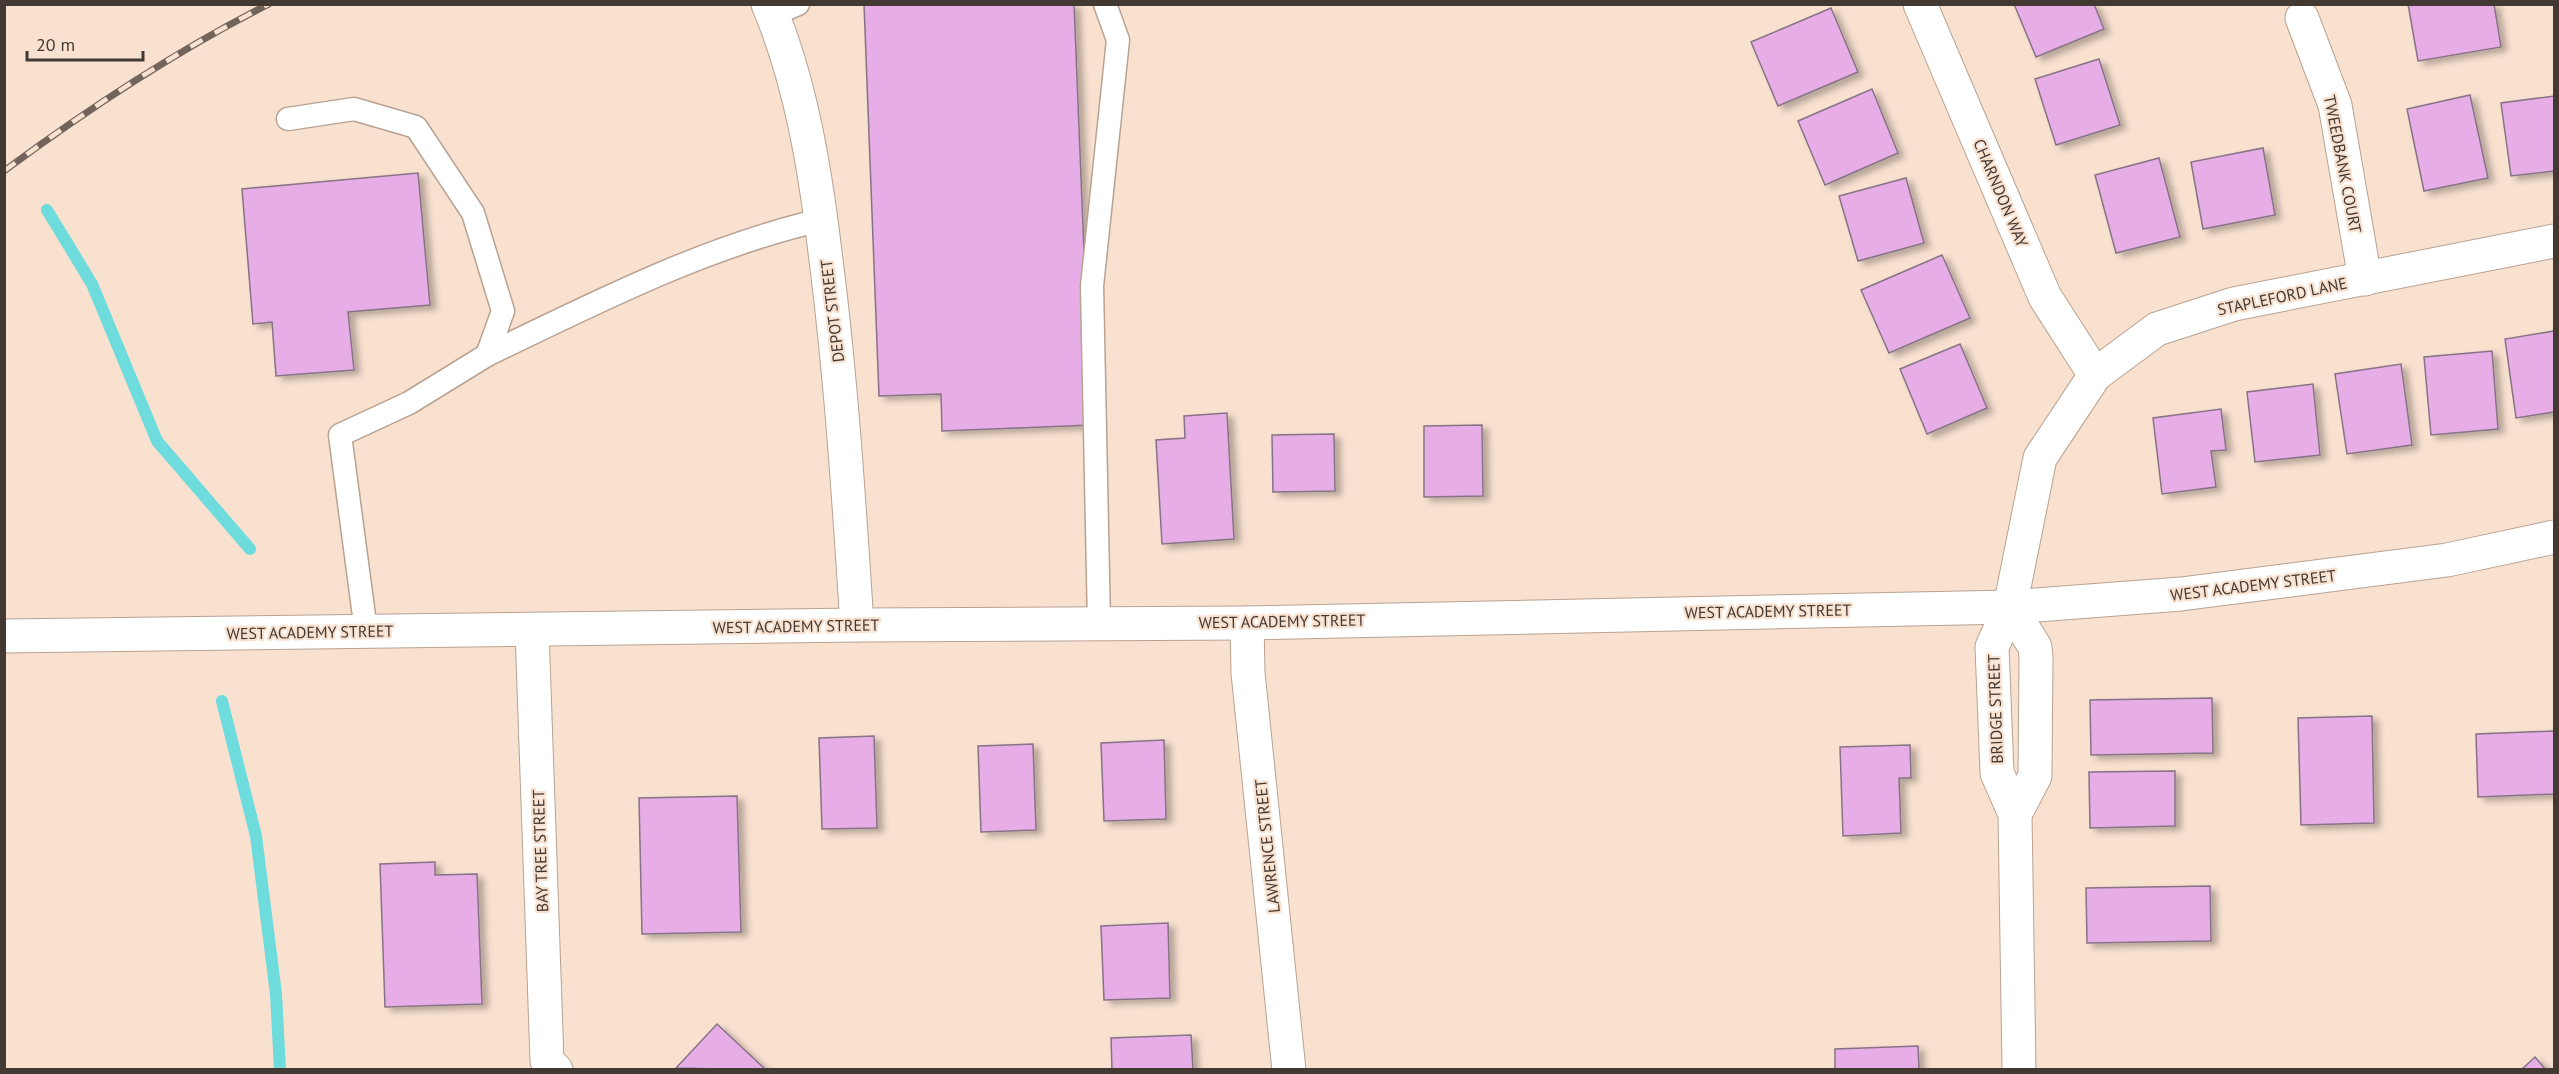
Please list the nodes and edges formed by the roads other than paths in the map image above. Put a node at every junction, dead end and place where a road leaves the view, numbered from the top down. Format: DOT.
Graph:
graph roads {
  1 [pos="1105,4"];
  2 [pos="1920,4"];
  3 [pos="779,8"];
  4 [pos="2302,18"];
  5 [pos="288,119"];
  6 [pos="821,220"];
  7 [pos="2554,241"];
  8 [pos="2365,279"];
  9 [pos="487,356"];
  10 [pos="2095,375"];
  11 [pos="2554,537"];
  12 [pos="2010,607"];
  13 [pos="1099,622"];
  14 [pos="1247,622"];
  15 [pos="857,625"];
  16 [pos="532,630"];
  17 [pos="366,632"];
  18 [pos="4,636"];
  19 [pos="2015,814"];
  20 [pos="556,1070"];
  21 [pos="1288,1070"];
  22 [pos="2019,1070"];
  1 -- 13 [label="lane"];
  2 -- 10 [label="street, CHARNDON WAY"];
  3 -- 6 [label="street, DEPOT STREET"];
  4 -- 8 [label="street, TWEEDBANK COURT"];
  5 -- 9 [label="lane"];
  6 -- 9 [label="lane"];
  6 -- 15 [label="street, DEPOT STREET"];
  7 -- 8 [label="street, STAPLEFORD LANE"];
  8 -- 10 [label="street, STAPLEFORD LANE"];
  9 -- 17 [label="lane"];
  10 -- 12 [label="street, STAPLEFORD LANE"];
  11 -- 12 [label="street, WEST ACADEMY STREET"];
  12 -- 14 [label="street, WEST ACADEMY STREET"];
  12 -- 19 [label="street, BRIDGE STREET"];
  12 -- 19 [label="street, BRIDGE STREET"];
  13 -- 14 [label="street, WEST ACADEMY STREET"];
  13 -- 15 [label="street, WEST ACADEMY STREET"];
  14 -- 21 [label="street, LAWRENCE STREET"];
  15 -- 16 [label="street, WEST ACADEMY STREET"];
  16 -- 17 [label="street, WEST ACADEMY STREET"];
  16 -- 20 [label="street, BAY TREE STREET"];
  17 -- 18 [label="street, WEST ACADEMY STREET"];
  19 -- 22 [label="street, BRIDGE STREET"];
}
